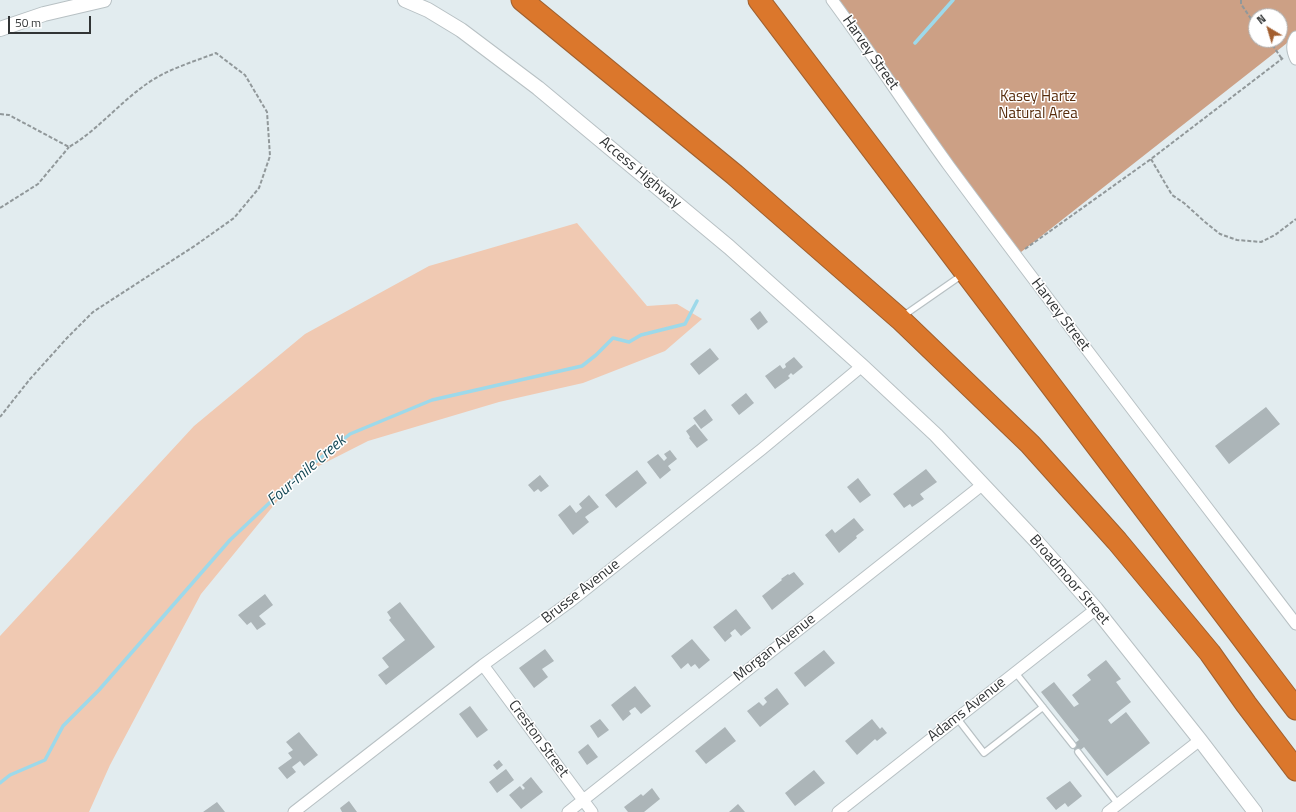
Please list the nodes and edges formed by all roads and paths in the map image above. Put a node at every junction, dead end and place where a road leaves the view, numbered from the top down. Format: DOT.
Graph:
graph roads {
  1 [pos="104,0"];
  2 [pos="404,0"];
  3 [pos="522,0"];
  4 [pos="759,0"];
  5 [pos="832,0"];
  6 [pos="1241,0"];
  7 [pos="1248,14"];
  8 [pos="0,29"];
  9 [pos="1296,37"];
  10 [pos="1274,48"];
  11 [pos="1294,55"];
  12 [pos="1282,59"];
  13 [pos="0,114"];
  14 [pos="69,147"];
  15 [pos="1151,159"];
  16 [pos="0,208"];
  17 [pos="1296,219"];
  18 [pos="1016,256"];
  19 [pos="965,272"];
  20 [pos="900,318"];
  21 [pos="862,366"];
  22 [pos="0,417"];
  23 [pos="982,484"];
  24 [pos="1096,609"];
  25 [pos="1296,624"];
  26 [pos="483,665"];
  27 [pos="1015,672"];
  28 [pos="1043,707"];
  29 [pos="1296,709"];
  30 [pos="957,718"];
  31 [pos="1200,740"];
  32 [pos="1073,745"];
  33 [pos="1078,752"];
  34 [pos="1296,770"];
  35 [pos="583,800"];
  36 [pos="1118,804"];
  37 [pos="294,812"];
  38 [pos="568,812"];
  39 [pos="592,812"];
  40 [pos="838,812"];
  41 [pos="1108,812"];
  42 [pos="1255,812"];
  1 -- 8 [label="street"];
  2 -- 21 [label="street, Access Highway"];
  3 -- 20 [label="highway"];
  4 -- 19 [label="highway"];
  5 -- 18 [label="street, Harvey Street"];
  6 -- 7 [label="path"];
  9 -- 11 [label="street"];
  10 -- 12 [label="path"];
  11 -- 12 [label="path"];
  12 -- 15 [label="path"];
  13 -- 14 [label="path"];
  14 -- 16 [label="path"];
  14 -- 22 [label="path"];
  15 -- 17 [label="path"];
  15 -- 18 [label="path"];
  18 -- 25 [label="street, Harvey Street"];
  19 -- 20 [label="lane"];
  19 -- 29 [label="highway"];
  20 -- 34 [label="highway"];
  21 -- 23 [label="street, Broadmoor Street"];
  21 -- 26 [label="street, Brusse Avenue"];
  23 -- 24 [label="street, Broadmoor Street"];
  23 -- 35 [label="street, Morgan Avenue"];
  24 -- 27 [label="street, Adams Avenue"];
  24 -- 31 [label="street, Broadmoor Street"];
  26 -- 35 [label="street, Creston Street"];
  26 -- 37 [label="street, Brusse Avenue"];
  27 -- 28 [label="lane"];
  27 -- 30 [label="street, Adams Avenue"];
  28 -- 30 [label="lane"];
  28 -- 32 [label="lane"];
  30 -- 40 [label="street, Adams Avenue"];
  31 -- 36 [label="street"];
  31 -- 42 [label="street, Broadmoor Street"];
  33 -- 36 [label="lane"];
  35 -- 38 [label="street, Morgan Avenue"];
  35 -- 39 [label="street, Creston Street"];
  36 -- 41 [label="street"];
}
